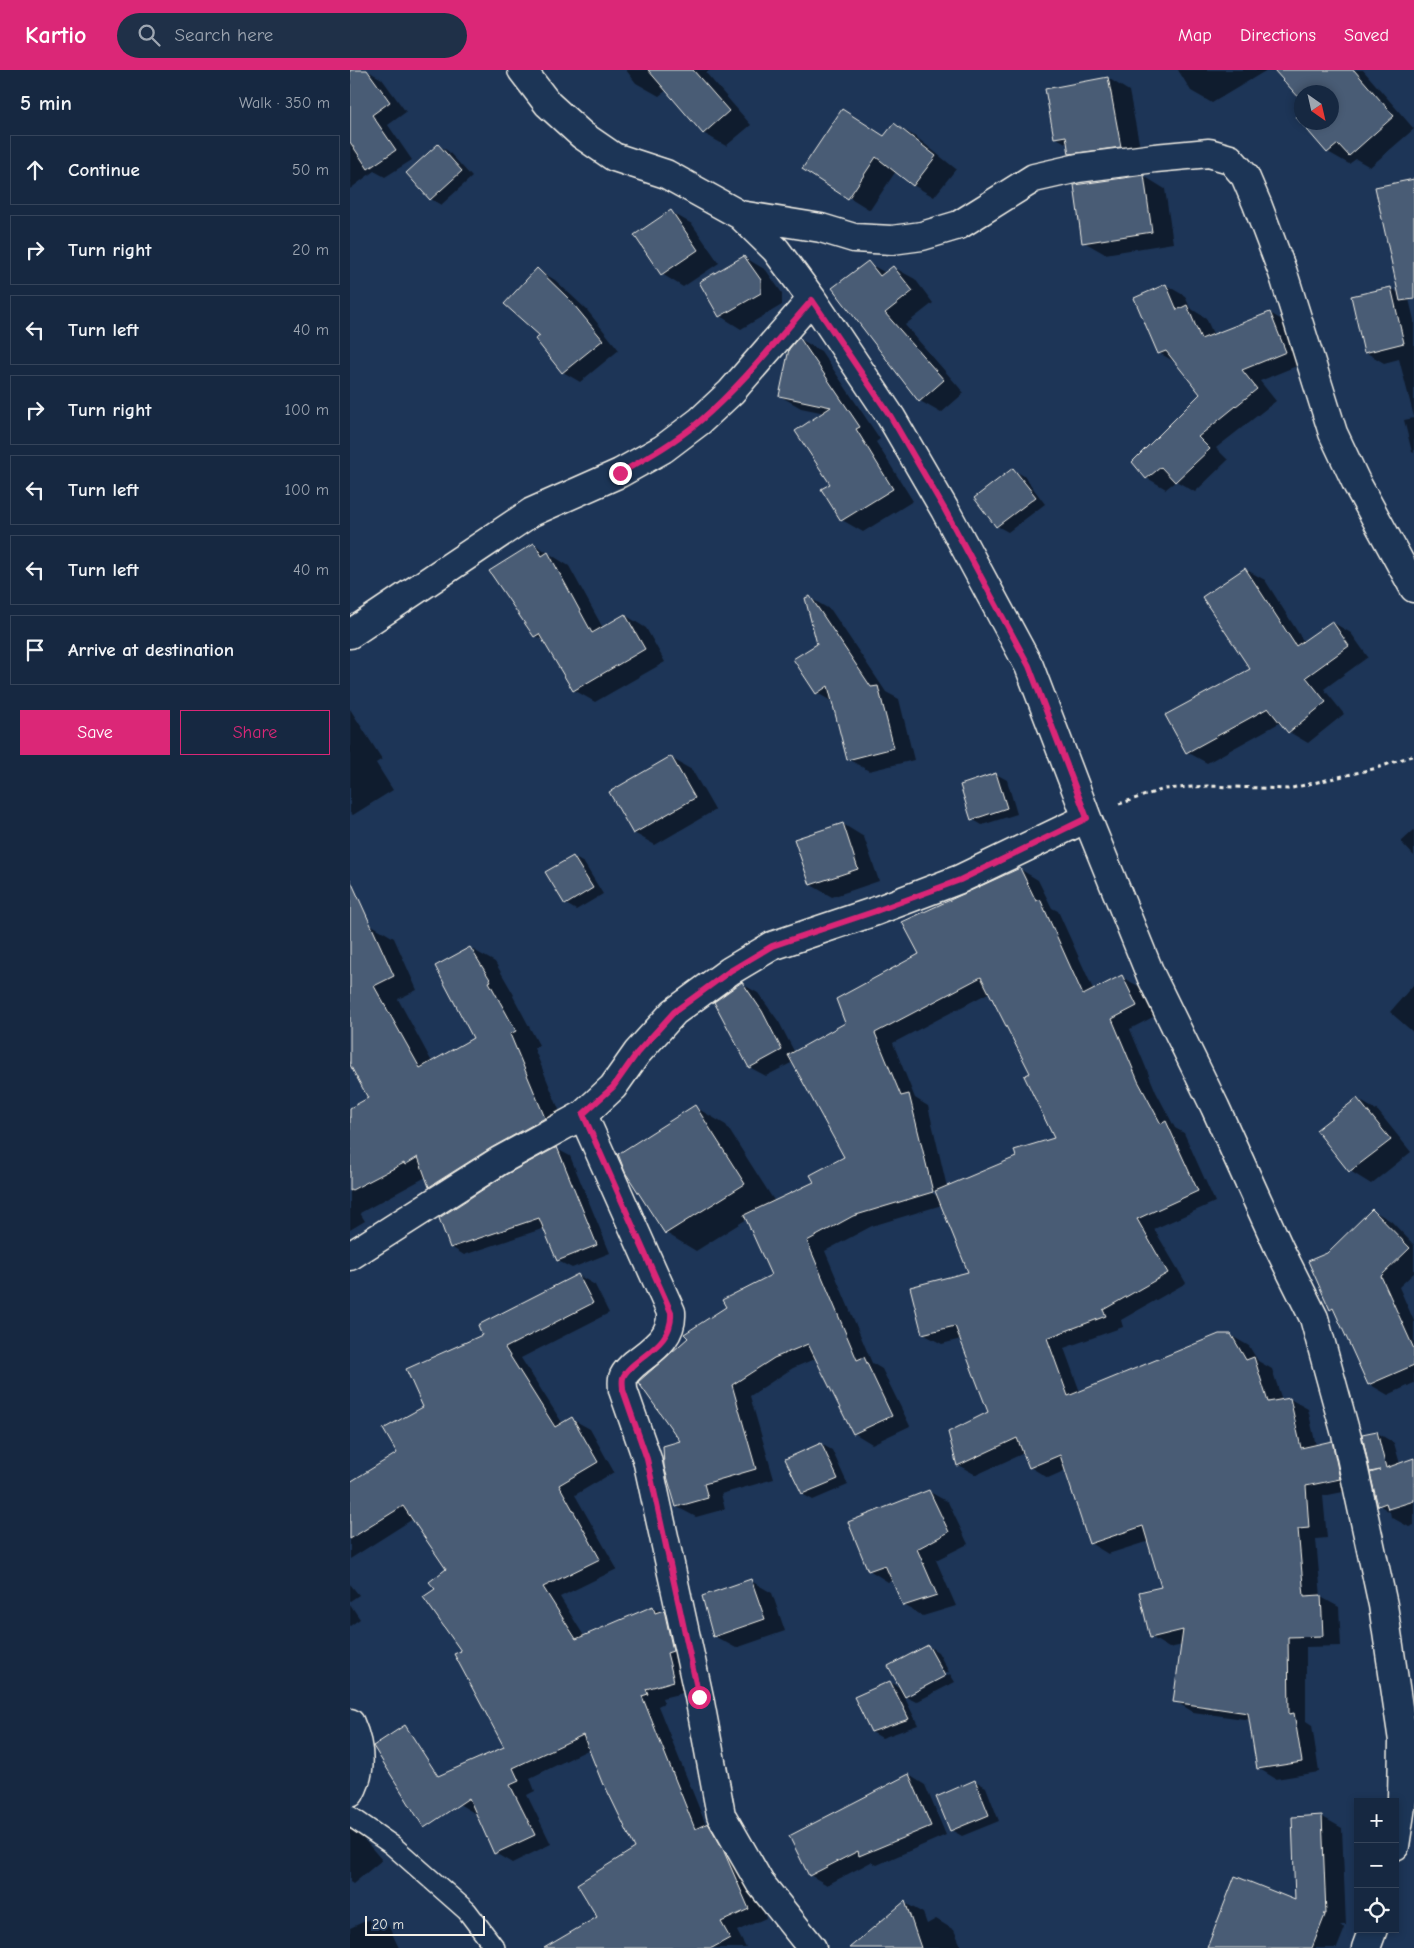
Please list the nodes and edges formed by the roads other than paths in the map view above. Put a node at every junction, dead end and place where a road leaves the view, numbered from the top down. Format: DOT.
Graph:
graph roads {
  1 [pos="522,70"];
  2 [pos="740,215"];
  3 [pos="812,300"];
  4 [pos="1414,588"];
  5 [pos="350,634"];
  6 [pos="1087,818"];
  7 [pos="583,1114"];
  8 [pos="350,1256"];
  9 [pos="350,1723"];
  10 [pos="350,1793"];
  11 [pos="350,1816"];
  12 [pos="1395,1843"];
  13 [pos="1372,1933"];
  14 [pos="495,1948"];
  15 [pos="812,1948"];
  16 [pos="1366,1948"];
  1 -- 2 [label="street"];
  2 -- 3 [label="street"];
  2 -- 4 [label="street"];
  3 -- 5 [label="street"];
  3 -- 6 [label="street"];
  6 -- 7 [label="street"];
  6 -- 12 [label="street"];
  7 -- 8 [label="street"];
  7 -- 15 [label="street"];
  9 -- 10 [label="street"];
  11 -- 14 [label="lane"];
  13 -- 16 [label="street"];
}
